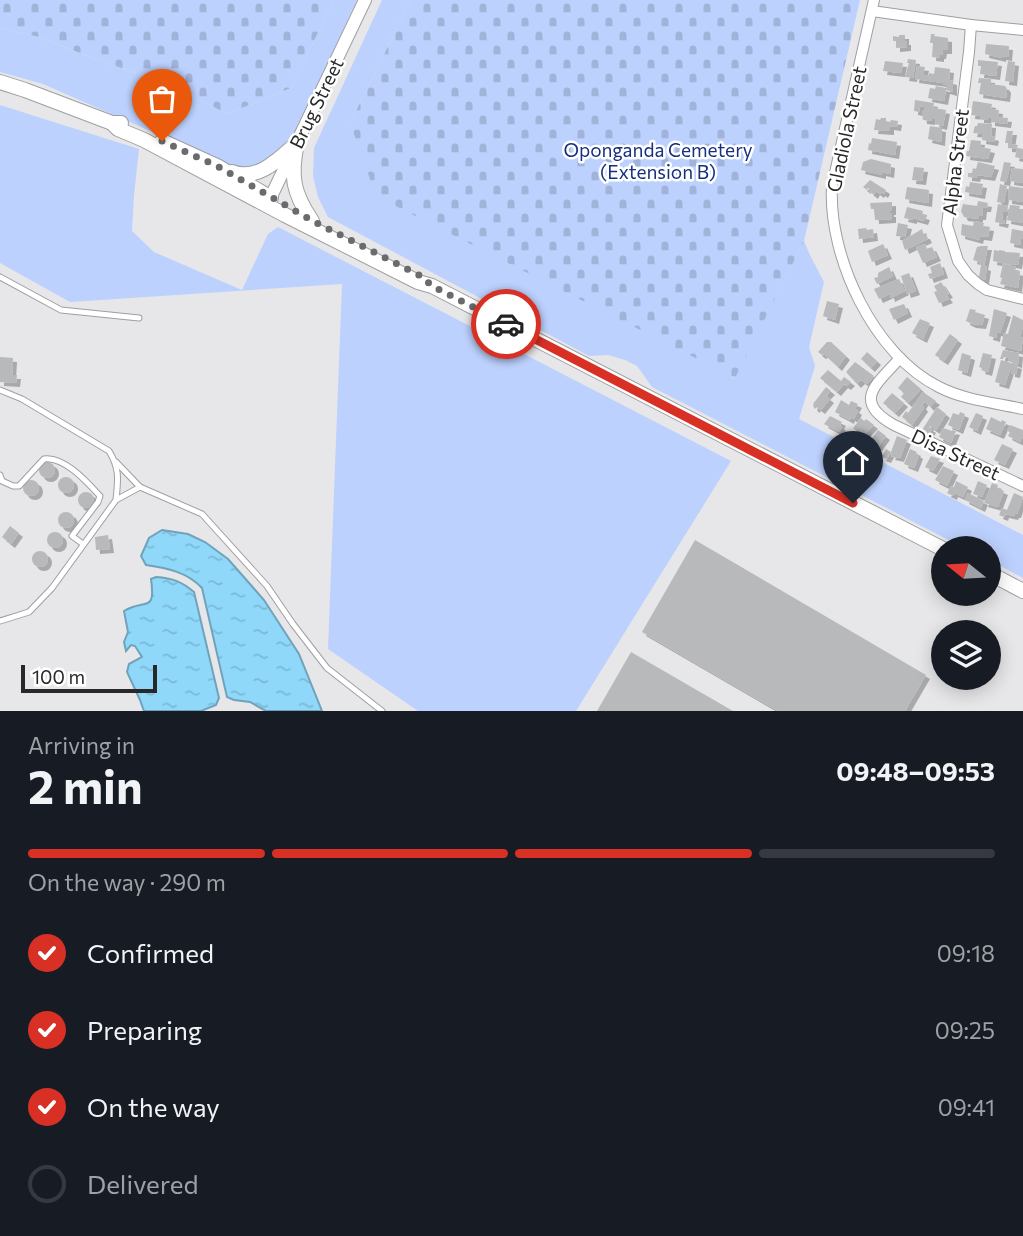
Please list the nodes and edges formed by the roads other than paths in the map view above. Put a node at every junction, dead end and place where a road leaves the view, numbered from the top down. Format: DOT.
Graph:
graph roads {
  1 [pos="365,0"];
  2 [pos="873,5"];
  3 [pos="971,25"];
  4 [pos="1023,30"];
  5 [pos="0,82"];
  6 [pos="112,122"];
  7 [pos="297,143"];
  8 [pos="217,166"];
  9 [pos="269,202"];
  10 [pos="313,221"];
  11 [pos="0,277"];
  12 [pos="432,286"];
  13 [pos="1023,299"];
  14 [pos="139,318"];
  15 [pos="900,358"];
  16 [pos="0,390"];
  17 [pos="1023,409"];
  18 [pos="116,462"];
  19 [pos="1,479"];
  20 [pos="1023,486"];
  21 [pos="140,487"];
  22 [pos="116,500"];
  23 [pos="83,544"];
  24 [pos="931,544"];
  25 [pos="1001,579"];
  26 [pos="1023,591"];
  27 [pos="0,621"];
  28 [pos="382,711"];
  1 -- 7 [label="street, Brug Street"];
  2 -- 3 [label="street"];
  2 -- 15 [label="street, Gladiola Street"];
  3 -- 4 [label="street"];
  3 -- 13 [label="street, Alpha Street"];
  5 -- 6 [label="main road"];
  6 -- 8 [label="main road"];
  6 -- 9 [label="main road"];
  7 -- 8 [label="main road"];
  7 -- 9 [label="street, Brug Street"];
  7 -- 10 [label="main road"];
  8 -- 9 [label="main road"];
  9 -- 10 [label="main road"];
  9 -- 12 [label="main road"];
  10 -- 12 [label="main road"];
  11 -- 14 [label="lane"];
  12 -- 24 [label="main road"];
  15 -- 17 [label="street, Gladiola Street"];
  15 -- 20 [label="street, Disa Street"];
  16 -- 18 [label="lane"];
  18 -- 21 [label="lane"];
  18 -- 22 [label="lane"];
  19 -- 23 [label="lane"];
  21 -- 22 [label="lane"];
  21 -- 28 [label="lane"];
  22 -- 23 [label="lane"];
  23 -- 27 [label="lane"];
  25 -- 26 [label="main road"];
}
